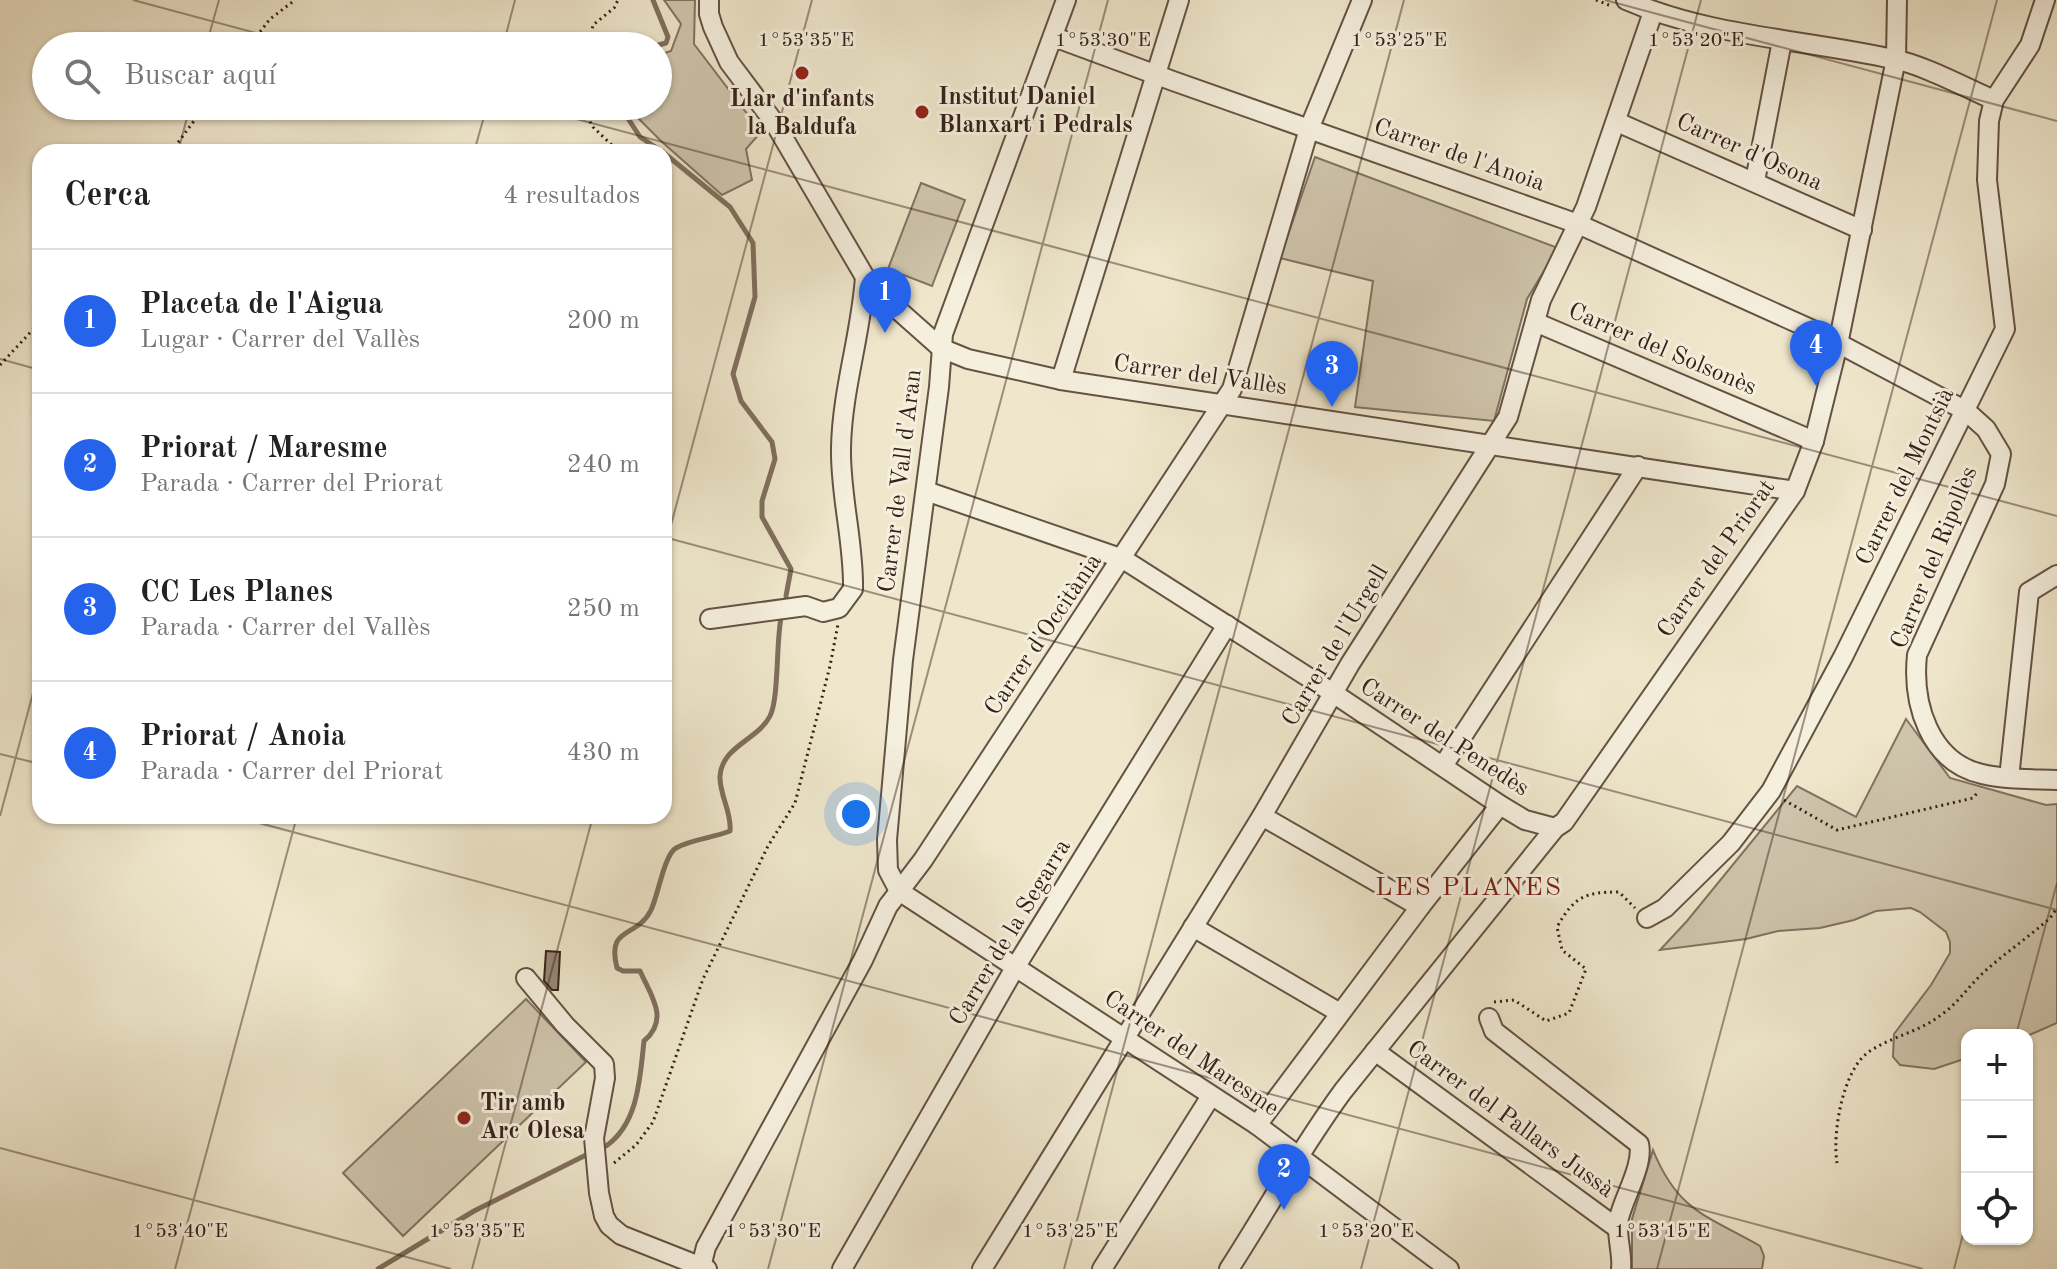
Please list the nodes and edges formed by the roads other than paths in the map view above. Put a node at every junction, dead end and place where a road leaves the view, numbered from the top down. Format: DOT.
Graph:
graph roads {
  1 [pos="709,0"];
  2 [pos="1066,0"];
  3 [pos="1179,0"];
  4 [pos="1362,0"];
  5 [pos="1626,0"];
  6 [pos="1897,0"];
  7 [pos="2045,0"];
  8 [pos="1653,12"];
  9 [pos="1054,37"];
  10 [pos="1782,41"];
  11 [pos="1896,59"];
  12 [pos="1155,74"];
  13 [pos="1994,100"];
  14 [pos="1617,122"];
  15 [pos="1309,129"];
  16 [pos="1755,181"];
  17 [pos="1578,224"];
  18 [pos="1862,230"];
  19 [pos="865,277"];
  20 [pos="1535,322"];
  21 [pos="1838,344"];
  22 [pos="941,348"];
  23 [pos="1061,380"];
  24 [pos="1224,405"];
  25 [pos="1966,411"];
  26 [pos="1814,441"];
  27 [pos="1492,444"];
  28 [pos="1638,466"];
  29 [pos="926,491"];
  30 [pos="1795,491"];
  31 [pos="1123,559"];
  32 [pos="2057,575"];
  33 [pos="710,619"];
  34 [pos="1227,625"];
  35 [pos="1333,693"];
  36 [pos="1443,766"];
  37 [pos="2009,778"];
  38 [pos="2057,780"];
  39 [pos="1500,805"];
  40 [pos="1262,816"];
  41 [pos="1555,828"];
  42 [pos="899,891"];
  43 [pos="1420,907"];
  44 [pos="1647,918"];
  45 [pos="1193,927"];
  46 [pos="1016,966"];
  47 [pos="526,978"];
  48 [pos="1490,1010"];
  49 [pos="1340,1013"];
  50 [pos="1124,1037"];
  51 [pos="1375,1051"];
  52 [pos="1211,1096"];
  53 [pos="1257,1125"];
  54 [pos="1299,1157"];
  55 [pos="1617,1228"];
  56 [pos="1425,1262"];
  57 [pos="704,1268"];
  58 [pos="842,1269"];
  59 [pos="982,1269"];
  60 [pos="1102,1269"];
  61 [pos="1229,1269"];
  62 [pos="1449,1269"];
  63 [pos="1621,1269"];
  1 -- 19 [label="street, Carrer del Vallès"];
  2 -- 9 [label="street, Carrer de Vall d'Aran"];
  3 -- 12 [label="street"];
  4 -- 15 [label="street, Carrer d'Occitània"];
  5 -- 8 [label="street"];
  6 -- 11 [label="street, Carrer del Priorat"];
  7 -- 13 [label="street, Carrer del Montsià"];
  8 -- 10 [label="street"];
  8 -- 14 [label="street, Carrer de l'Urgell"];
  9 -- 12 [label="street, Carrer de l'Anoia"];
  9 -- 22 [label="street, Carrer de Vall d'Aran"];
  10 -- 11 [label="street"];
  10 -- 16 [label="street"];
  11 -- 13 [label="street"];
  11 -- 18 [label="street, Carrer del Priorat"];
  12 -- 15 [label="street, Carrer de l'Anoia"];
  12 -- 23 [label="street"];
  13 -- 25 [label="street, Carrer del Montsià"];
  14 -- 16 [label="street, Carrer d'Osona"];
  14 -- 17 [label="street, Carrer de l'Urgell"];
  15 -- 17 [label="street, Carrer de l'Anoia"];
  15 -- 24 [label="street, Carrer d'Occitània"];
  16 -- 18 [label="street, Carrer d'Osona"];
  17 -- 20 [label="street, Carrer de l'Urgell"];
  17 -- 21 [label="street, Carrer de l'Anoia"];
  18 -- 21 [label="street, Carrer del Priorat"];
  19 -- 22 [label="street, Carrer del Vallès"];
  19 -- 33 [label="street"];
  20 -- 26 [label="street, Carrer del Solsonès"];
  20 -- 27 [label="street, Carrer de l'Urgell"];
  21 -- 25 [label="street, Carrer del Ripollès"];
  21 -- 26 [label="street, Carrer del Priorat"];
  22 -- 23 [label="street, Carrer del Vallès"];
  22 -- 29 [label="street, Carrer de Vall d'Aran"];
  23 -- 24 [label="street, Carrer del Vallès"];
  24 -- 27 [label="street, Carrer del Vallès"];
  24 -- 31 [label="street, Carrer d'Occitània"];
  25 -- 37 [label="street, Carrer del Ripollès"];
  25 -- 44 [label="street, Carrer del Montsià"];
  26 -- 30 [label="street, Carrer del Priorat"];
  27 -- 28 [label="street, Carrer del Vallès"];
  27 -- 35 [label="street, Carrer de l'Urgell"];
  28 -- 30 [label="street, Carrer del Vallès"];
  28 -- 36 [label="street"];
  29 -- 31 [label="street, Carrer del Penedès"];
  29 -- 42 [label="street, Carrer de Vall d'Aran"];
  30 -- 41 [label="street, Carrer del Priorat"];
  31 -- 34 [label="street, Carrer del Penedès"];
  31 -- 42 [label="street, Carrer d'Occitània"];
  32 -- 37 [label="street"];
  34 -- 35 [label="street, Carrer del Penedès"];
  34 -- 46 [label="street, Carrer de la Segarra"];
  35 -- 36 [label="street, Carrer del Penedès"];
  35 -- 40 [label="street, Carrer de l'Urgell"];
  36 -- 39 [label="street, Carrer del Penedès"];
  37 -- 38 [label="street, Carrer del Ripollès"];
  39 -- 41 [label="street, Carrer del Penedès"];
  39 -- 43 [label="street"];
  40 -- 43 [label="street"];
  40 -- 45 [label="street, Carrer de l'Urgell"];
  41 -- 51 [label="street, Carrer del Priorat"];
  42 -- 46 [label="street, Carrer del Maresme"];
  42 -- 57 [label="street, Carrer d'Occitània"];
  43 -- 49 [label="street"];
  45 -- 49 [label="street"];
  45 -- 50 [label="street, Carrer de l'Urgell"];
  46 -- 50 [label="street, Carrer del Maresme"];
  46 -- 58 [label="street, Carrer de la Segarra"];
  47 -- 57 [label="street"];
  48 -- 55 [label="street"];
  49 -- 53 [label="street"];
  50 -- 52 [label="street, Carrer del Maresme"];
  50 -- 59 [label="street, Carrer de l'Urgell"];
  51 -- 54 [label="street"];
  51 -- 55 [label="street, Carrer del Pallars Jussà"];
  52 -- 53 [label="street, Carrer del Maresme"];
  52 -- 60 [label="street"];
  53 -- 54 [label="street, Carrer del Maresme"];
  54 -- 56 [label="street, Carrer del Maresme"];
  54 -- 61 [label="street"];
  55 -- 63 [label="street"];
  56 -- 62 [label="street, Carrer del Maresme"];
}
